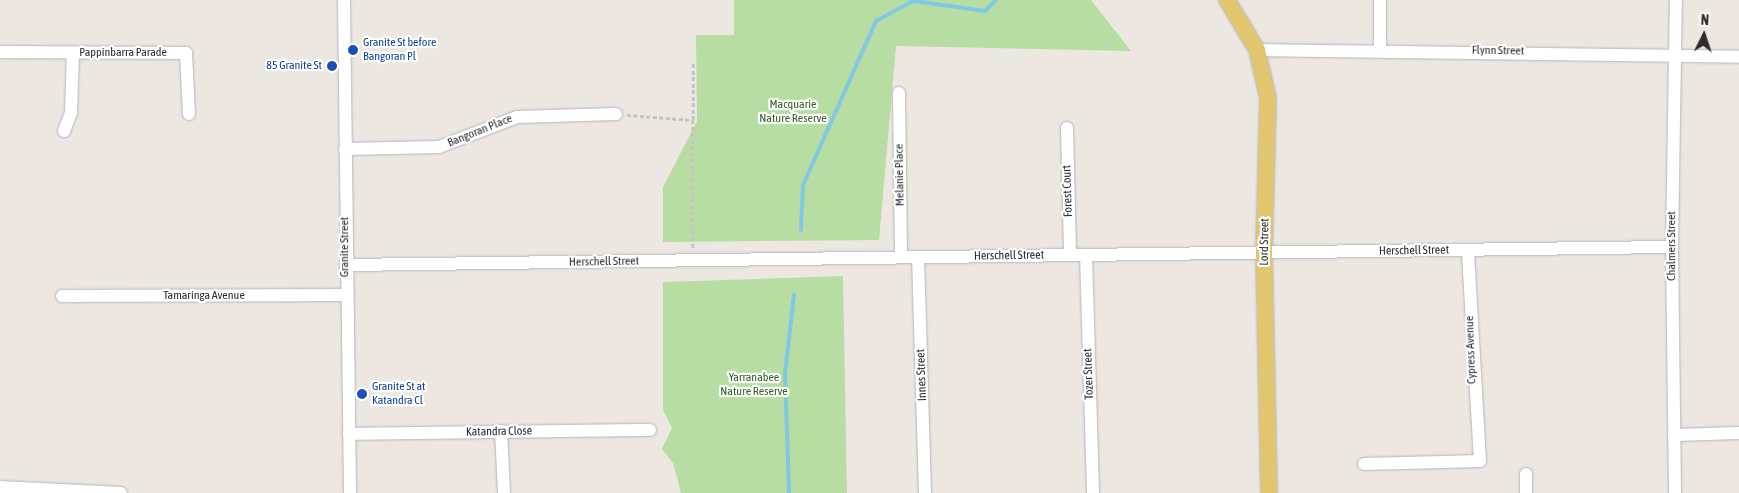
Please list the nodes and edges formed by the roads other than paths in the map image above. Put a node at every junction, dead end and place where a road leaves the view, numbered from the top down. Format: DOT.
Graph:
graph roads {
  1 [pos="344,0"];
  2 [pos="1227,0"];
  3 [pos="1380,0"];
  4 [pos="1676,0"];
  5 [pos="1380,49"];
  6 [pos="1257,50"];
  7 [pos="0,52"];
  8 [pos="73,53"];
  9 [pos="1676,55"];
  10 [pos="1739,57"];
  11 [pos="899,93"];
  12 [pos="189,114"];
  13 [pos="616,114"];
  14 [pos="1066,128"];
  15 [pos="64,131"];
  16 [pos="345,149"];
  17 [pos="1672,247"];
  18 [pos="1468,250"];
  19 [pos="1264,254"];
  20 [pos="1070,255"];
  21 [pos="1086,255"];
  22 [pos="901,257"];
  23 [pos="918,257"];
  24 [pos="346,265"];
  25 [pos="346,295"];
  26 [pos="62,296"];
  27 [pos="650,430"];
  28 [pos="501,431"];
  29 [pos="1739,433"];
  30 [pos="349,434"];
  31 [pos="1674,436"];
  32 [pos="1364,464"];
  33 [pos="1526,474"];
  34 [pos="0,487"];
  35 [pos="121,493"];
  36 [pos="350,493"];
  37 [pos="504,493"];
  38 [pos="926,493"];
  39 [pos="1093,493"];
  40 [pos="1269,493"];
  41 [pos="1526,493"];
  42 [pos="1675,493"];
  1 -- 16 [label="street, Granite Street"];
  2 -- 6 [label="main road, Lord Street"];
  3 -- 5 [label="street"];
  4 -- 9 [label="street, Chalmers Street"];
  5 -- 6 [label="street, Flynn Street"];
  5 -- 9 [label="street, Flynn Street"];
  6 -- 19 [label="main road, Lord Street"];
  7 -- 8 [label="street, Pappinbarra Parade"];
  8 -- 12 [label="street, Pappinbarra Parade"];
  8 -- 15 [label="street"];
  9 -- 10 [label="street, Flynn Street"];
  9 -- 17 [label="street, Chalmers Street"];
  11 -- 22 [label="street, Melanie Place"];
  13 -- 16 [label="street, Bangoran Place"];
  14 -- 20 [label="street, Forest Court"];
  16 -- 24 [label="street, Granite Street"];
  17 -- 18 [label="street, Herschell Street"];
  17 -- 31 [label="street, Chalmers Street"];
  18 -- 19 [label="street, Herschell Street"];
  18 -- 32 [label="street, Cypress Avenue"];
  19 -- 21 [label="street, Herschell Street"];
  19 -- 40 [label="main road, Lord Street"];
  20 -- 21 [label="street, Herschell Street"];
  20 -- 23 [label="street, Herschell Street"];
  21 -- 39 [label="street, Tozer Street"];
  22 -- 23 [label="street, Herschell Street"];
  22 -- 24 [label="street, Herschell Street"];
  23 -- 38 [label="street, Innes Street"];
  24 -- 25 [label="street, Granite Street"];
  25 -- 26 [label="street, Tamaringa Avenue"];
  25 -- 30 [label="street, Granite Street"];
  27 -- 28 [label="street, Katandra Close"];
  28 -- 30 [label="street, Katandra Close"];
  28 -- 37 [label="street"];
  29 -- 31 [label="street"];
  30 -- 36 [label="street, Granite Street"];
  31 -- 42 [label="street, Chalmers Street"];
  33 -- 41 [label="street"];
  34 -- 35 [label="street"];
}
